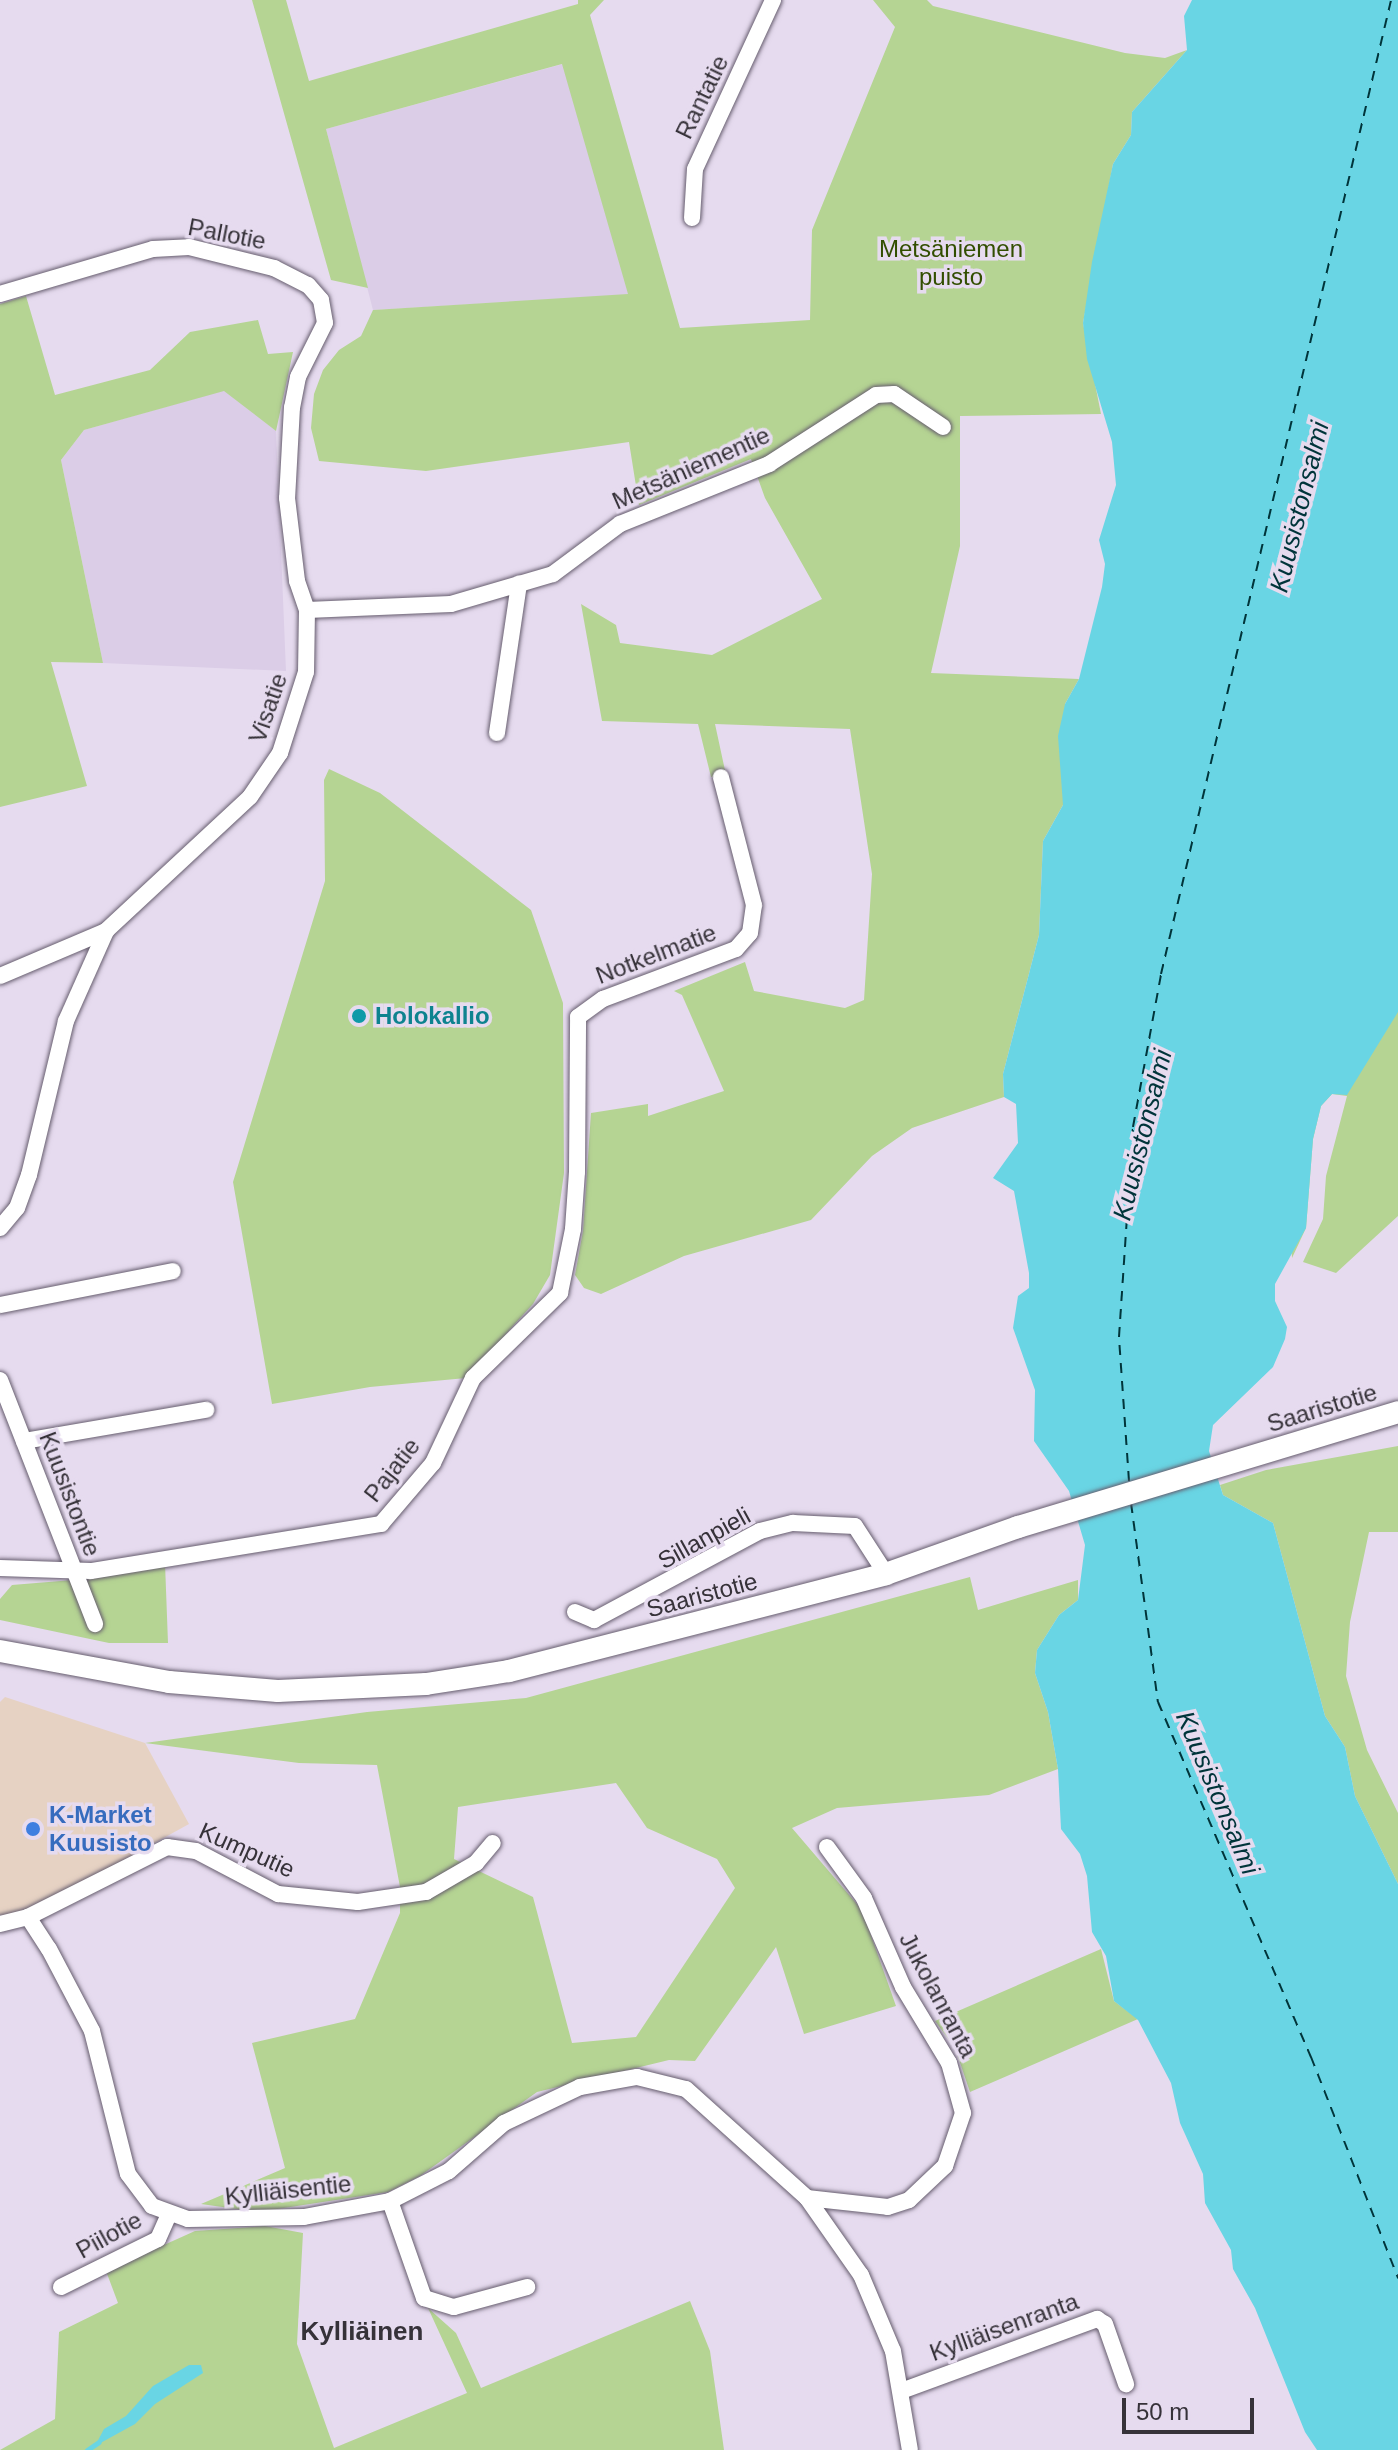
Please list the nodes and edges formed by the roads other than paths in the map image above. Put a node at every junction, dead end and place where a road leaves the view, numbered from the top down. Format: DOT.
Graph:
graph roads {
  1 [pos="773,0"];
  2 [pos="692,218"];
  3 [pos="0,294"];
  4 [pos="325,323"];
  5 [pos="943,427"];
  6 [pos="519,584"];
  7 [pos="307,610"];
  8 [pos="497,733"];
  9 [pos="721,777"];
  10 [pos="106,931"];
  11 [pos="0,976"];
  12 [pos="0,1228"];
  13 [pos="173,1271"];
  14 [pos="565,1274"];
  15 [pos="0,1305"];
  16 [pos="0,1380"];
  17 [pos="206,1410"];
  18 [pos="1398,1412"];
  19 [pos="24,1441"];
  20 [pos="0,1568"];
  21 [pos="73,1571"];
  22 [pos="886,1574"];
  23 [pos="575,1612"];
  24 [pos="95,1624"];
  25 [pos="0,1651"];
  26 [pos="493,1843"];
  27 [pos="827,1847"];
  28 [pos="28,1917"];
  29 [pos="0,1924"];
  30 [pos="807,2198"];
  31 [pos="390,2201"];
  32 [pos="169,2214"];
  33 [pos="61,2287"];
  34 [pos="527,2287"];
  35 [pos="1126,2384"];
  36 [pos="904,2390"];
  37 [pos="910,2450"];
  1 -- 2 [label="street, Rantatie"];
  3 -- 4 [label="street, Pallotie"];
  4 -- 7 [label="street, Visatie"];
  5 -- 6 [label="street, Metsäniementie"];
  6 -- 7 [label="street, Metsäniementie"];
  6 -- 8 [label="street"];
  7 -- 10 [label="street, Visatie"];
  9 -- 14 [label="street, Notkelmatie"];
  10 -- 11 [label="street, Visatie"];
  10 -- 12 [label="street"];
  13 -- 15 [label="street"];
  14 -- 21 [label="street, Pajatie"];
  16 -- 19 [label="street, Kuusistontie"];
  17 -- 19 [label="street"];
  18 -- 22 [label="main road, Saaristotie"];
  19 -- 21 [label="street, Kuusistontie"];
  20 -- 21 [label="street, Pajatie"];
  21 -- 24 [label="street, Kuusistontie"];
  22 -- 23 [label="street, Sillanpieli"];
  22 -- 25 [label="main road, Saaristotie"];
  26 -- 28 [label="street, Kumputie"];
  27 -- 30 [label="street, Jukolanranta"];
  28 -- 29 [label="street"];
  28 -- 32 [label="street"];
  30 -- 31 [label="street, Kylliäisentie"];
  30 -- 36 [label="street, Kylliäisentie"];
  31 -- 32 [label="street, Kylliäisentie"];
  31 -- 34 [label="street"];
  32 -- 33 [label="street, Piilotie"];
  35 -- 36 [label="street, Kylliäisenranta"];
  36 -- 37 [label="street, Kylliäisentie"];
}
